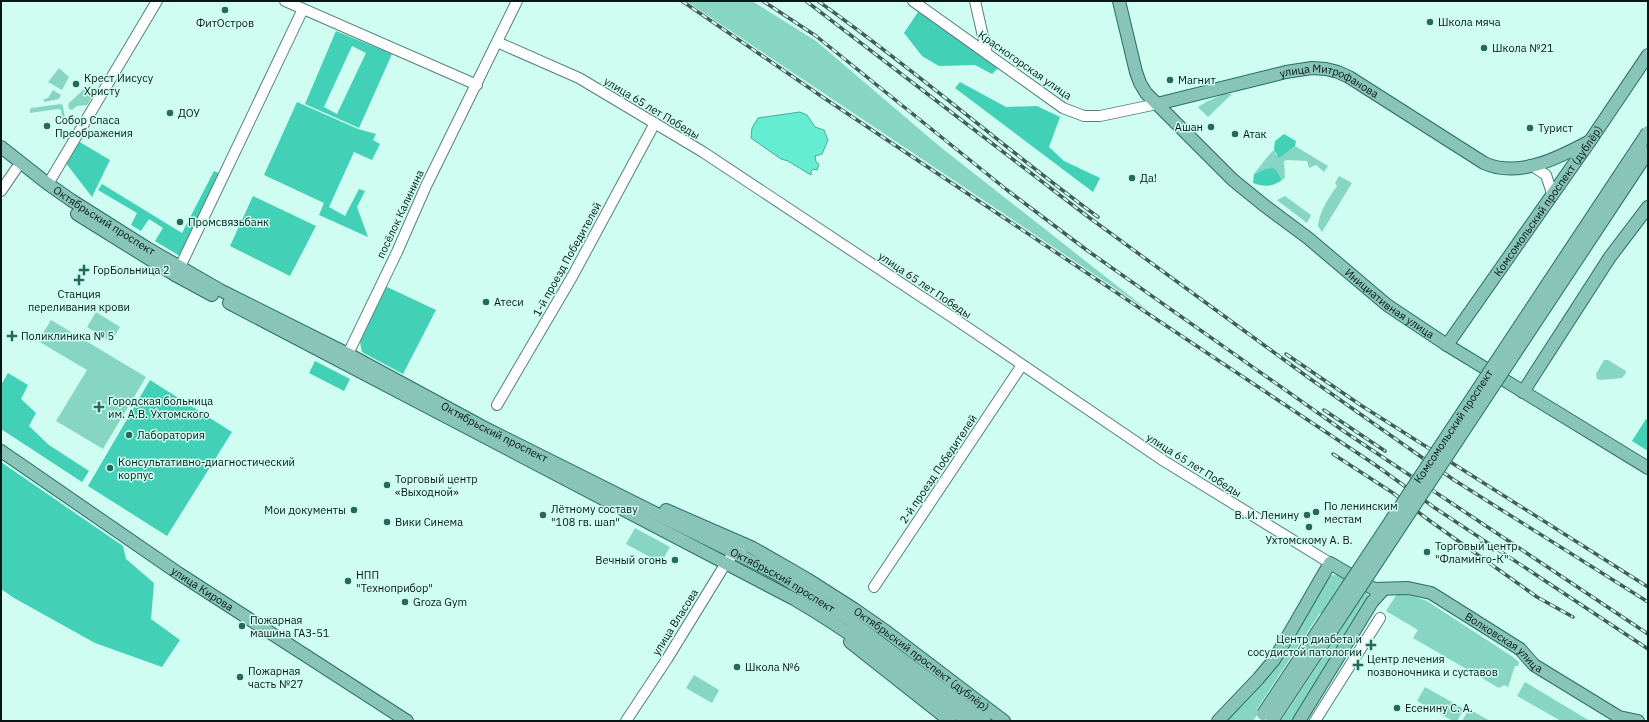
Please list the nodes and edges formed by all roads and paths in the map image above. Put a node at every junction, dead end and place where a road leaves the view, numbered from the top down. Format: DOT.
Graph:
graph roads {
  1 [pos="157,1"];
  2 [pos="285,1"];
  3 [pos="913,1"];
  4 [pos="975,1"];
  5 [pos="1119,1"];
  6 [pos="515,2"];
  7 [pos="303,9"];
  8 [pos="497,42"];
  9 [pos="987,54"];
  10 [pos="1648,55"];
  11 [pos="476,86"];
  12 [pos="1157,104"];
  13 [pos="655,123"];
  14 [pos="1648,132"];
  15 [pos="1590,141"];
  16 [pos="1,147"];
  17 [pos="1648,152"];
  18 [pos="1,157"];
  19 [pos="1531,165"];
  20 [pos="16,169"];
  21 [pos="48,184"];
  22 [pos="1,191"];
  23 [pos="1551,196"];
  24 [pos="1648,207"];
  25 [pos="180,267"];
  26 [pos="1447,346"];
  27 [pos="346,359"];
  28 [pos="1022,365"];
  29 [pos="1523,392"];
  30 [pos="497,405"];
  31 [pos="1,451"];
  32 [pos="1648,468"];
  33 [pos="600,486"];
  34 [pos="754,548"];
  35 [pos="735,552"];
  36 [pos="1330,563"];
  37 [pos="726,564"];
  38 [pos="874,587"];
  39 [pos="1383,590"];
  40 [pos="809,608"];
  41 [pos="1380,618"];
  42 [pos="1265,719"];
  43 [pos="1628,720"];
  44 [pos="407,721"];
  45 [pos="626,721"];
  46 [pos="950,721"];
  47 [pos="968,721"];
  48 [pos="985,721"];
  49 [pos="1004,721"];
  50 [pos="1218,721"];
  51 [pos="1299,721"];
  52 [pos="1315,721"];
  1 -- 21 [label="street"];
  2 -- 7 [label="street"];
  3 -- 9 [label="street, Красногорская улица"];
  4 -- 9 [label="street"];
  5 -- 12 [label="main road"];
  6 -- 8 [label="street, посёлок Калинина"];
  7 -- 11 [label="street"];
  7 -- 25 [label="street"];
  8 -- 11 [label="street, посёлок Калинина"];
  8 -- 13 [label="street, улица 65 лет Победы"];
  9 -- 12 [label="street, Красногорская улица"];
  10 -- 15 [label="main road, Комсомольский проспект (дублёр)"];
  11 -- 27 [label="street, посёлок Калинина"];
  12 -- 19 [label="main road, улица Митрофанова"];
  12 -- 26 [label="main road, Инициативная улица"];
  13 -- 28 [label="street, улица 65 лет Победы"];
  13 -- 30 [label="street, 1-й проезд Победителей"];
  14 -- 42 [label="main road, Комсомольский проспект, bridge"];
  15 -- 19 [label="main road, улица Митрофанова"];
  15 -- 23 [label="main road, Комсомольский проспект (дублёр)"];
  16 -- 21 [label="main road, Октябрьский проспект"];
  17 -- 42 [label="main road, Комсомольский проспект, bridge"];
  18 -- 20 [label="main road, Октябрьский проспект"];
  19 -- 23 [label="street"];
  20 -- 22 [label="street"];
  20 -- 27 [label="main road, Октябрьский проспект"];
  21 -- 25 [label="main road, Октябрьский проспект"];
  23 -- 26 [label="main road, Комсомольский проспект (дублёр)"];
  24 -- 29 [label="main road"];
  25 -- 27 [label="main road, Октябрьский проспект"];
  26 -- 29 [label="main road, Инициативная улица"];
  27 -- 33 [label="main road, Октябрьский проспект"];
  27 -- 37 [label="main road, Октябрьский проспект"];
  28 -- 36 [label="street, улица 65 лет Победы"];
  28 -- 38 [label="street, 2-й проезд Победителей"];
  29 -- 32 [label="main road, Инициативная улица"];
  31 -- 44 [label="main road, улица Кирова"];
  33 -- 34 [label="main road, Октябрьский проспект (дублёр)"];
  33 -- 35 [label="main road, Октябрьский проспект"];
  34 -- 35 [label="street"];
  34 -- 49 [label="main road, Октябрьский проспект (дублёр)"];
  35 -- 37 [label="street, улица Власова"];
  35 -- 48 [label="main road, Октябрьский проспект"];
  36 -- 39 [label="main road"];
  36 -- 50 [label="main road"];
  37 -- 40 [label="main road, Октябрьский проспект"];
  37 -- 45 [label="street, улица Власова"];
  39 -- 43 [label="main road, Волковская улица"];
  39 -- 51 [label="main road"];
  40 -- 46 [label="main road"];
  40 -- 47 [label="main road, Октябрьский проспект"];
  41 -- 52 [label="street"];
}
